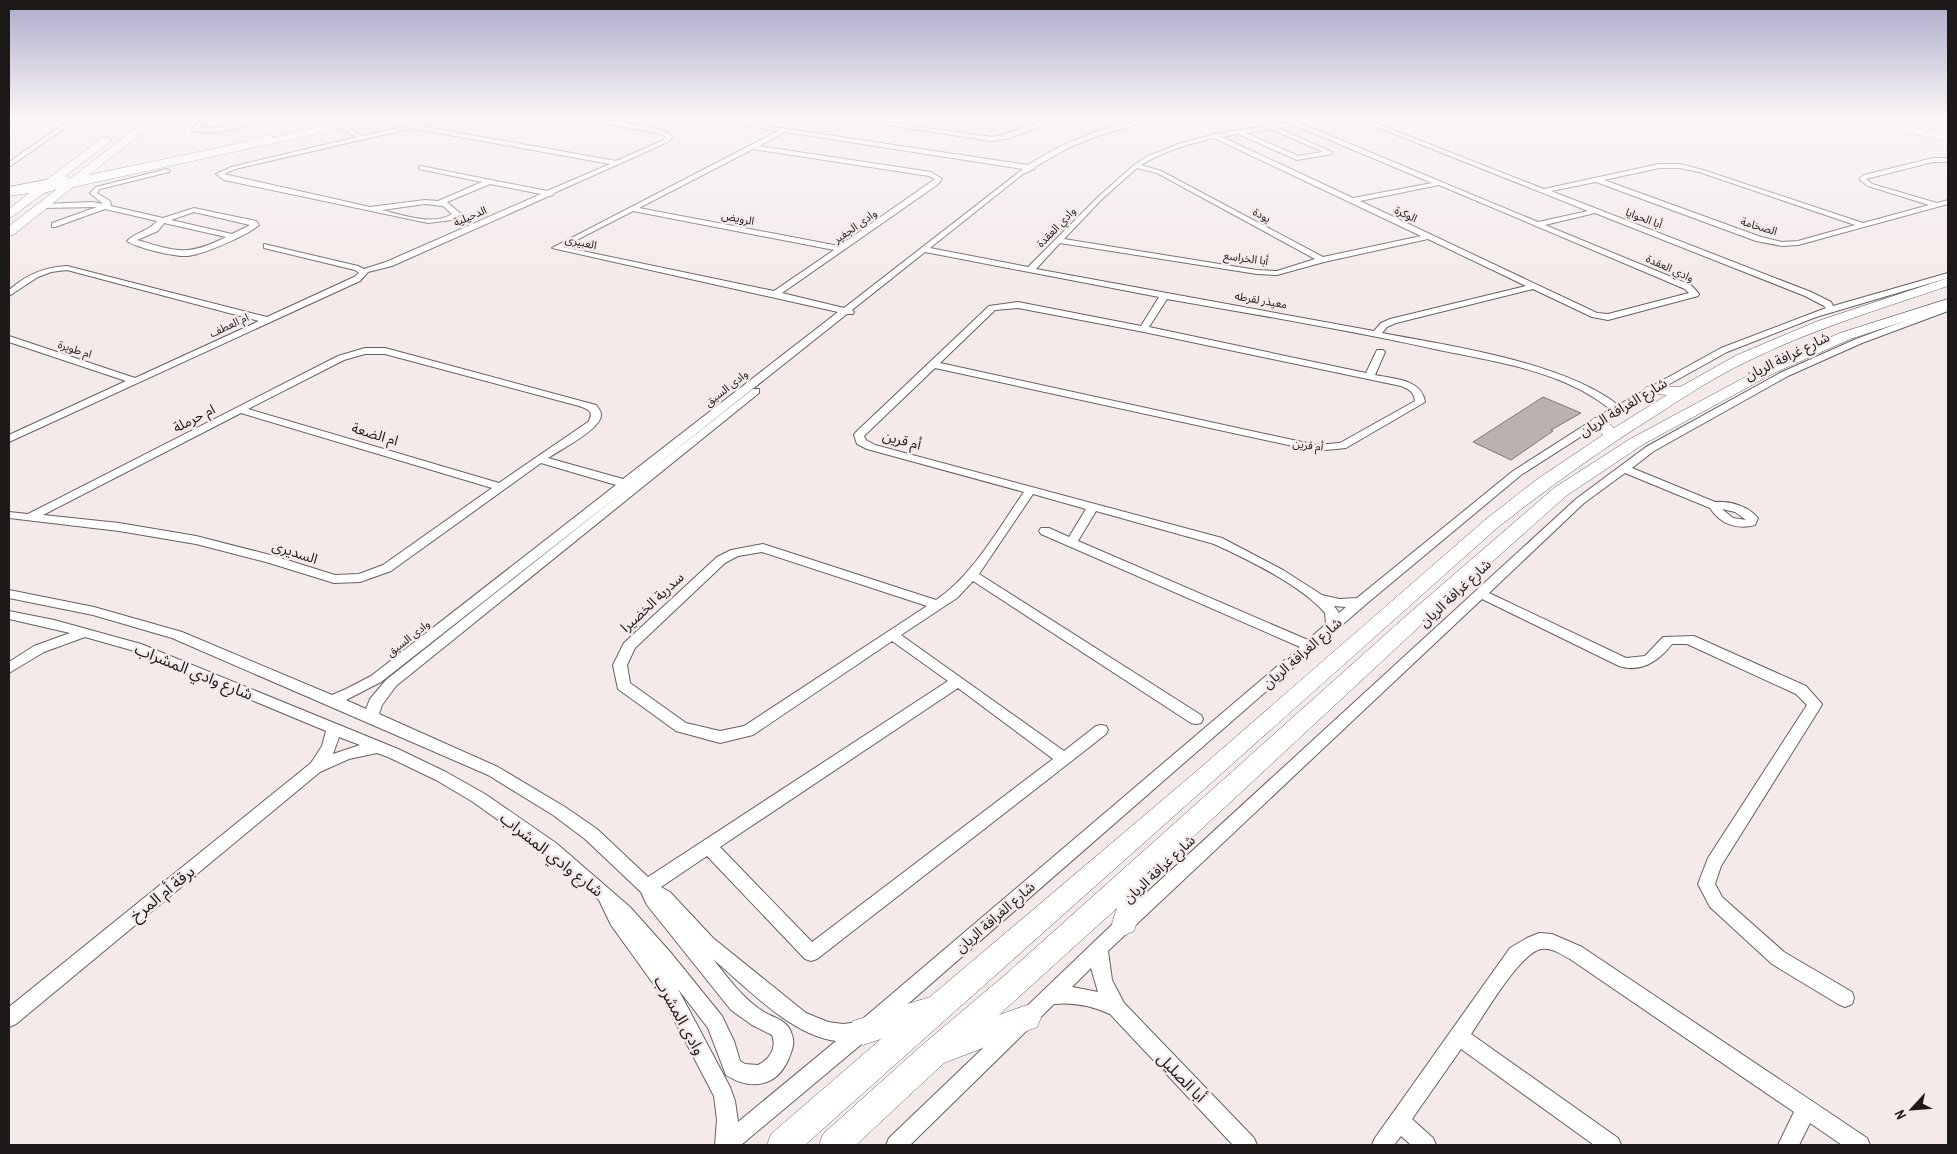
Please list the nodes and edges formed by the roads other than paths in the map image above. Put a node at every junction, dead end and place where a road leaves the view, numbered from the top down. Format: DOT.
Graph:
graph roads {
  1 [pos="55,173"];
  2 [pos="66,173"];
  3 [pos="75,173"];
  4 [pos="82,173"];
  5 [pos="111,173"];
  6 [pos="121,173"];
  7 [pos="144,173"];
  8 [pos="155,173"];
  9 [pos="220,173"];
  10 [pos="444,173"];
  11 [pos="597,173"];
  12 [pos="703,173"];
  13 [pos="923,173"];
  14 [pos="1027,173"];
  15 [pos="1128,173"];
  16 [pos="1152,173"];
  17 [pos="1292,173"];
  18 [pos="1418,173"];
  19 [pos="1497,173"];
  20 [pos="1628,173"];
  21 [pos="1707,173"];
  22 [pos="1879,173"];
  23 [pos="104,178"];
  24 [pos="1596,180"];
  25 [pos="488,182"];
  26 [pos="1442,183"];
  27 [pos="58,187"];
  28 [pos="1543,191"];
  29 [pos="10,192"];
  30 [pos="551,194"];
  31 [pos="9,201"];
  32 [pos="1351,201"];
  33 [pos="24,202"];
  34 [pos="1948,202"];
  35 [pos="440,203"];
  36 [pos="1937,205"];
  37 [pos="103,208"];
  38 [pos="370,208"];
  39 [pos="632,209"];
  40 [pos="1596,211"];
  41 [pos="9,214"];
  42 [pos="228,217"];
  43 [pos="160,221"];
  44 [pos="1538,224"];
  45 [pos="55,225"];
  46 [pos="1862,225"];
  47 [pos="197,228"];
  48 [pos="12,230"];
  49 [pos="232,236"];
  50 [pos="1428,237"];
  51 [pos="1059,241"];
  52 [pos="267,246"];
  53 [pos="841,249"];
  54 [pos="928,250"];
  55 [pos="198,251"];
  56 [pos="212,255"];
  57 [pos="1322,260"];
  58 [pos="1030,270"];
  59 [pos="364,271"];
  60 [pos="1948,275"];
  61 [pos="1948,282"];
  62 [pos="1532,287"];
  63 [pos="9,294"];
  64 [pos="775,294"];
  65 [pos="1808,294"];
  66 [pos="1164,296"];
  67 [pos="1863,300"];
  68 [pos="1887,301"];
  69 [pos="1849,304"];
  70 [pos="1944,306"];
  71 [pos="849,312"];
  72 [pos="1595,315"];
  73 [pos="1822,316"];
  74 [pos="267,320"];
  75 [pos="1144,329"];
  76 [pos="1377,334"];
  77 [pos="9,339"];
  78 [pos="370,351"];
  79 [pos="1380,352"];
  80 [pos="932,364"];
  81 [pos="1370,376"];
  82 [pos="135,381"];
  83 [pos="1651,390"];
  84 [pos="1591,391"];
  85 [pos="1681,391"];
  86 [pos="1634,401"];
  87 [pos="1617,409"];
  88 [pos="240,410"];
  89 [pos="1606,429"];
  90 [pos="9,439"];
  91 [pos="539,459"];
  92 [pos="1623,468"];
  93 [pos="625,483"];
  94 [pos="501,487"];
  95 [pos="636,487"];
  96 [pos="1030,491"];
  97 [pos="1714,506"];
  98 [pos="1092,508"];
  99 [pos="9,515"];
  100 [pos="32,516"];
  101 [pos="1045,531"];
  102 [pos="1071,543"];
  103 [pos="972,575"];
  104 [pos="1479,593"];
  105 [pos="9,594"];
  106 [pos="1320,599"];
  107 [pos="1360,602"];
  108 [pos="938,605"];
  109 [pos="9,615"];
  110 [pos="54,624"];
  111 [pos="1332,626"];
  112 [pos="86,632"];
  113 [pos="892,635"];
  114 [pos="1310,646"];
  115 [pos="39,649"];
  116 [pos="9,668"];
  117 [pos="958,681"];
  118 [pos="332,700"];
  119 [pos="371,717"];
  120 [pos="1196,719"];
  121 [pos="334,728"];
  122 [pos="1101,730"];
  123 [pos="377,747"];
  124 [pos="1064,759"];
  125 [pos="315,768"];
  126 [pos="709,847"];
  127 [pos="1142,868"];
  128 [pos="647,888"];
  129 [pos="605,895"];
  130 [pos="1125,923"];
  131 [pos="1099,949"];
  132 [pos="1049,996"];
  133 [pos="1845,998"];
  134 [pos="936,1008"];
  135 [pos="1117,1009"];
  136 [pos="9,1018"];
  137 [pos="1027,1018"];
  138 [pos="864,1031"];
  139 [pos="1458,1036"];
  140 [pos="930,1056"];
  141 [pos="1806,1109"];
  142 [pos="1399,1121"];
  143 [pos="725,1145"];
  144 [pos="782,1145"];
  145 [pos="834,1145"];
  146 [pos="896,1145"];
  147 [pos="1247,1145"];
  148 [pos="1382,1145"];
  149 [pos="1426,1145"];
  150 [pos="1611,1145"];
  151 [pos="1788,1145"];
  152 [pos="1860,1145"];
  1 -- 29 [label="main road"];
  2 -- 27 [label="main road"];
  3 -- 27 [label="main road"];
  4 -- 27 [label="main road"];
  5 -- 27 [label="main road"];
  6 -- 27 [label="main road"];
  7 -- 23 [label="main road"];
  8 -- 37 [label="street"];
  9 -- 38 [label="street, الدحيلية"];
  10 -- 25 [label="street"];
  11 -- 30 [label="street, الدحيلية"];
  12 -- 39 [label="street, العبيرى"];
  13 -- 53 [label="street, وادى الجفير"];
  14 -- 54 [label="street, وادى السيق"];
  15 -- 51 [label="street, وادي العقدة"];
  16 -- 57 [label="street, يودة"];
  17 -- 32 [label="street, الوكرة"];
  18 -- 26 [label="street, وادي العقدة"];
  19 -- 28 [label="street, أبا الحوايا"];
  20 -- 24 [label="street"];
  21 -- 46 [label="street"];
  22 -- 36 [label="street"];
  23 -- 27 [label="main road"];
  23 -- 27 [label="main road"];
  24 -- 28 [label="street"];
  24 -- 46 [label="street, الصخامة"];
  25 -- 30 [label="street"];
  25 -- 35 [label="street"];
  26 -- 32 [label="street"];
  26 -- 44 [label="street, وادي العقدة"];
  27 -- 29 [label="main road"];
  27 -- 33 [label="main road"];
  27 -- 37 [label="street"];
  27 -- 48 [label="main road"];
  27 -- 48 [label="main road"];
  28 -- 40 [label="street, أبا الحوايا"];
  30 -- 59 [label="street, الدحيلية"];
  31 -- 33 [label="main road"];
  32 -- 50 [label="street, الوكرة"];
  33 -- 41 [label="main road"];
  34 -- 36 [label="street, الصخامة"];
  35 -- 38 [label="street, الدحيلية"];
  35 -- 38 [label="street, الدحيلية"];
  36 -- 46 [label="street, الصخامة"];
  37 -- 43 [label="street"];
  37 -- 45 [label="street"];
  39 -- 53 [label="street, الرويض"];
  39 -- 64 [label="street, العبيرى"];
  40 -- 44 [label="street"];
  40 -- 65 [label="street, أبا الحوايا"];
  42 -- 43 [label="street"];
  42 -- 47 [label="street"];
  42 -- 49 [label="street"];
  43 -- 47 [label="street"];
  43 -- 55 [label="street"];
  44 -- 72 [label="street, وادي العقدة"];
  47 -- 49 [label="street"];
  49 -- 55 [label="street"];
  50 -- 57 [label="street, أبا الخراسع"];
  50 -- 62 [label="street, الوكرة"];
  51 -- 57 [label="street, أبا الخراسع"];
  51 -- 58 [label="street, وادي العقدة"];
  52 -- 59 [label="street"];
  53 -- 64 [label="street, وادى الجفير"];
  54 -- 58 [label="street, معيذر لقرطه"];
  54 -- 71 [label="street, وادى السيق"];
  55 -- 56 [label="street"];
  58 -- 66 [label="street, معيذر لقرطه"];
  59 -- 74 [label="street, ام العطف"];
  60 -- 67 [label="street, شارع الغرافة الريان"];
  61 -- 68 [label="main road, شارع الغرافة الريان"];
  62 -- 72 [label="street, الوكرة"];
  62 -- 76 [label="street"];
  63 -- 74 [label="street"];
  64 -- 71 [label="street, العبيرى"];
  65 -- 69 [label="street, أبا الحوايا"];
  65 -- 73 [label="street, أبا الحوايا"];
  66 -- 75 [label="street"];
  66 -- 76 [label="street, معيذر لقرطه"];
  67 -- 68 [label="main road"];
  67 -- 69 [label="street, شارع الغرافة الريان"];
  68 -- 73 [label="main road, شارع الغرافة الريان"];
  69 -- 73 [label="street, شارع الغرافة الريان"];
  70 -- 92 [label="street, شارع غرافة الريان"];
  70 -- 127 [label="main road"];
  71 -- 93 [label="street, وادى السيق"];
  71 -- 95 [label="street, وادى السيق"];
  73 -- 83 [label="street, شارع الغرافة الريان"];
  73 -- 85 [label="main road, شارع الغرافة الريان"];
  74 -- 82 [label="street, ام العطف"];
  75 -- 80 [label="street, أم قرين"];
  75 -- 81 [label="street, أم قرين"];
  76 -- 84 [label="street, معيذر لقرطه"];
  77 -- 82 [label="street, ام طويرة"];
  78 -- 88 [label="street, ام حرملة"];
  78 -- 91 [label="street, السديرى"];
  79 -- 81 [label="street"];
  80 -- 81 [label="street, أم قرين"];
  80 -- 96 [label="street, أم قرين"];
  82 -- 90 [label="street, ام العطف"];
  83 -- 85 [label="main road"];
  83 -- 86 [label="street, شارع الغرافة الريان"];
  84 -- 86 [label="street, معيذر لقرطه"];
  84 -- 87 [label="street, معيذر لقرطه"];
  85 -- 89 [label="main road, شارع الغرافة الريان"];
  86 -- 87 [label="street, شارع الغرافة الريان"];
  87 -- 89 [label="street, شارع الغرافة الريان"];
  88 -- 94 [label="street, ام الضعة"];
  88 -- 100 [label="street, ام حرملة"];
  89 -- 107 [label="street, شارع الغرافة الريان"];
  89 -- 134 [label="main road, شارع الغرافة الريان"];
  91 -- 93 [label="street"];
  91 -- 94 [label="street, السديرى"];
  92 -- 97 [label="street"];
  92 -- 104 [label="street, شارع غرافة الريان"];
  93 -- 95 [label="street"];
  93 -- 118 [label="street, وادى السيق"];
  94 -- 100 [label="street, السديرى"];
  95 -- 119 [label="street, وادى السيق"];
  96 -- 98 [label="street, أم قرين"];
  96 -- 103 [label="street, سدرية الخضيرا"];
  98 -- 102 [label="street"];
  98 -- 106 [label="street, أم قرين"];
  99 -- 100 [label="street, السديرى"];
  101 -- 102 [label="street"];
  102 -- 114 [label="street"];
  103 -- 108 [label="street, سدرية الخضيرا"];
  103 -- 120 [label="street"];
  104 -- 130 [label="street, شارع غرافة الريان"];
  104 -- 133 [label="street"];
  105 -- 118 [label="street, شارع وادي المشراب"];
  106 -- 107 [label="street, أم قرين"];
  106 -- 111 [label="street, أم قرين"];
  107 -- 111 [label="street, شارع الغرافة الريان"];
  108 -- 113 [label="street, سدرية الخضيرا"];
  108 -- 113 [label="street, سدرية الخضيرا"];
  109 -- 110 [label="street, شارع وادي المشراب"];
  110 -- 112 [label="street, شارع وادي المشراب"];
  110 -- 115 [label="street"];
  111 -- 114 [label="street, شارع الغرافة الريان"];
  112 -- 115 [label="street"];
  112 -- 121 [label="street, شارع وادي المشراب"];
  113 -- 117 [label="street"];
  114 -- 138 [label="street, شارع الغرافة الريان"];
  115 -- 116 [label="street"];
  117 -- 124 [label="street"];
  117 -- 126 [label="street"];
  118 -- 119 [label="street, شارع وادي المشراب"];
  119 -- 128 [label="street, شارع وادي المشراب"];
  121 -- 123 [label="street, شارع وادي المشراب"];
  121 -- 125 [label="street, برقة أم المرخ"];
  122 -- 124 [label="street"];
  123 -- 125 [label="street, برقة أم المرخ"];
  123 -- 129 [label="street, شارع وادي المشراب"];
  124 -- 126 [label="street"];
  125 -- 136 [label="street, برقة أم المرخ"];
  126 -- 128 [label="street"];
  127 -- 130 [label="main road"];
  127 -- 140 [label="main road"];
  128 -- 129 [label="street, شارع وادي المشراب"];
  128 -- 138 [label="street, شارع وادي المشراب"];
  129 -- 143 [label="street, وادى المشرب"];
  130 -- 131 [label="street, شارع غرافة الريان"];
  131 -- 132 [label="street, شارع غرافة الريان"];
  131 -- 135 [label="street, أبا الصليل"];
  132 -- 135 [label="street, أبا الصليل"];
  132 -- 137 [label="street"];
  134 -- 138 [label="main road"];
  134 -- 144 [label="main road, شارع الغرافة الريان"];
  135 -- 147 [label="street, أبا الصليل"];
  137 -- 140 [label="main road"];
  137 -- 146 [label="street"];
  138 -- 143 [label="street, شارع الغرافة الريان"];
  139 -- 141 [label="street"];
  139 -- 142 [label="street"];
  139 -- 150 [label="street"];
  140 -- 145 [label="main road"];
  141 -- 151 [label="street"];
  141 -- 152 [label="street"];
  142 -- 148 [label="street"];
  142 -- 149 [label="street"];
}
